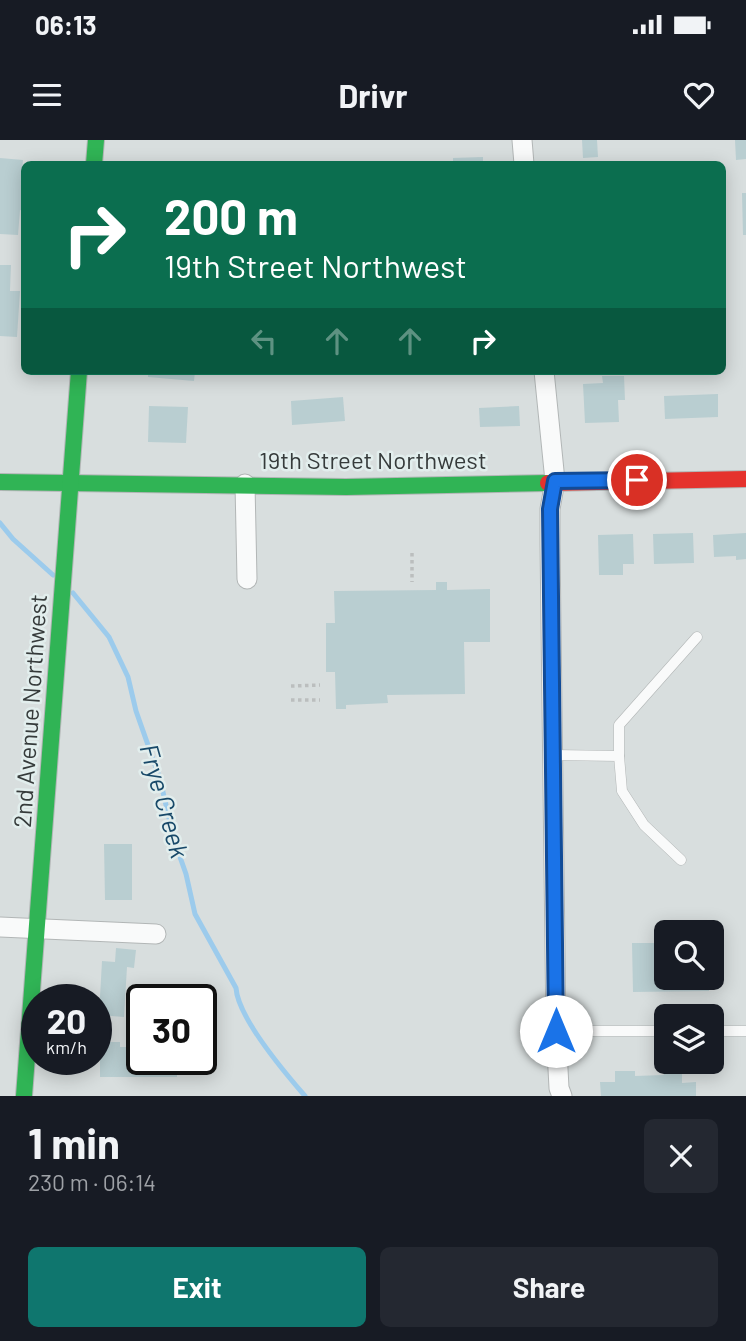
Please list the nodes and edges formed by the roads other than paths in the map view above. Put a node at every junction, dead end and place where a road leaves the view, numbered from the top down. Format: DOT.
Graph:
graph roads {
  1 [pos="96,140"];
  2 [pos="522,140"];
  3 [pos="94,161"];
  4 [pos="524,161"];
  5 [pos="79,375"];
  6 [pos="544,375"];
  7 [pos="746,479"];
  8 [pos="555,481"];
  9 [pos="0,482"];
  10 [pos="71,484"];
  11 [pos="245,484"];
  12 [pos="247,579"];
  13 [pos="697,637"];
  14 [pos="554,755"];
  15 [pos="619,756"];
  16 [pos="681,860"];
  17 [pos="0,926"];
  18 [pos="37,927"];
  19 [pos="156,934"];
  20 [pos="556,1031"];
  21 [pos="654,1031"];
  22 [pos="724,1031"];
  23 [pos="746,1031"];
  24 [pos="24,1096"];
  25 [pos="562,1096"];
  1 -- 3 [label="main road"];
  2 -- 4 [label="street"];
  5 -- 10 [label="main road, 2nd Avenue Northwest"];
  6 -- 8 [label="street"];
  7 -- 8 [label="main road, 19th Street Northwest"];
  8 -- 11 [label="main road, 19th Street Northwest"];
  8 -- 14 [label="street"];
  9 -- 10 [label="main road, 19th Street Northwest"];
  10 -- 11 [label="main road, 19th Street Northwest"];
  10 -- 18 [label="main road, 2nd Avenue Northwest"];
  11 -- 12 [label="street"];
  13 -- 15 [label="lane"];
  14 -- 15 [label="lane"];
  14 -- 20 [label="street"];
  15 -- 16 [label="lane"];
  17 -- 18 [label="street"];
  18 -- 19 [label="street"];
  18 -- 24 [label="main road, 2nd Avenue Northwest"];
  20 -- 21 [label="lane"];
  20 -- 25 [label="street"];
  22 -- 23 [label="lane"];
}
